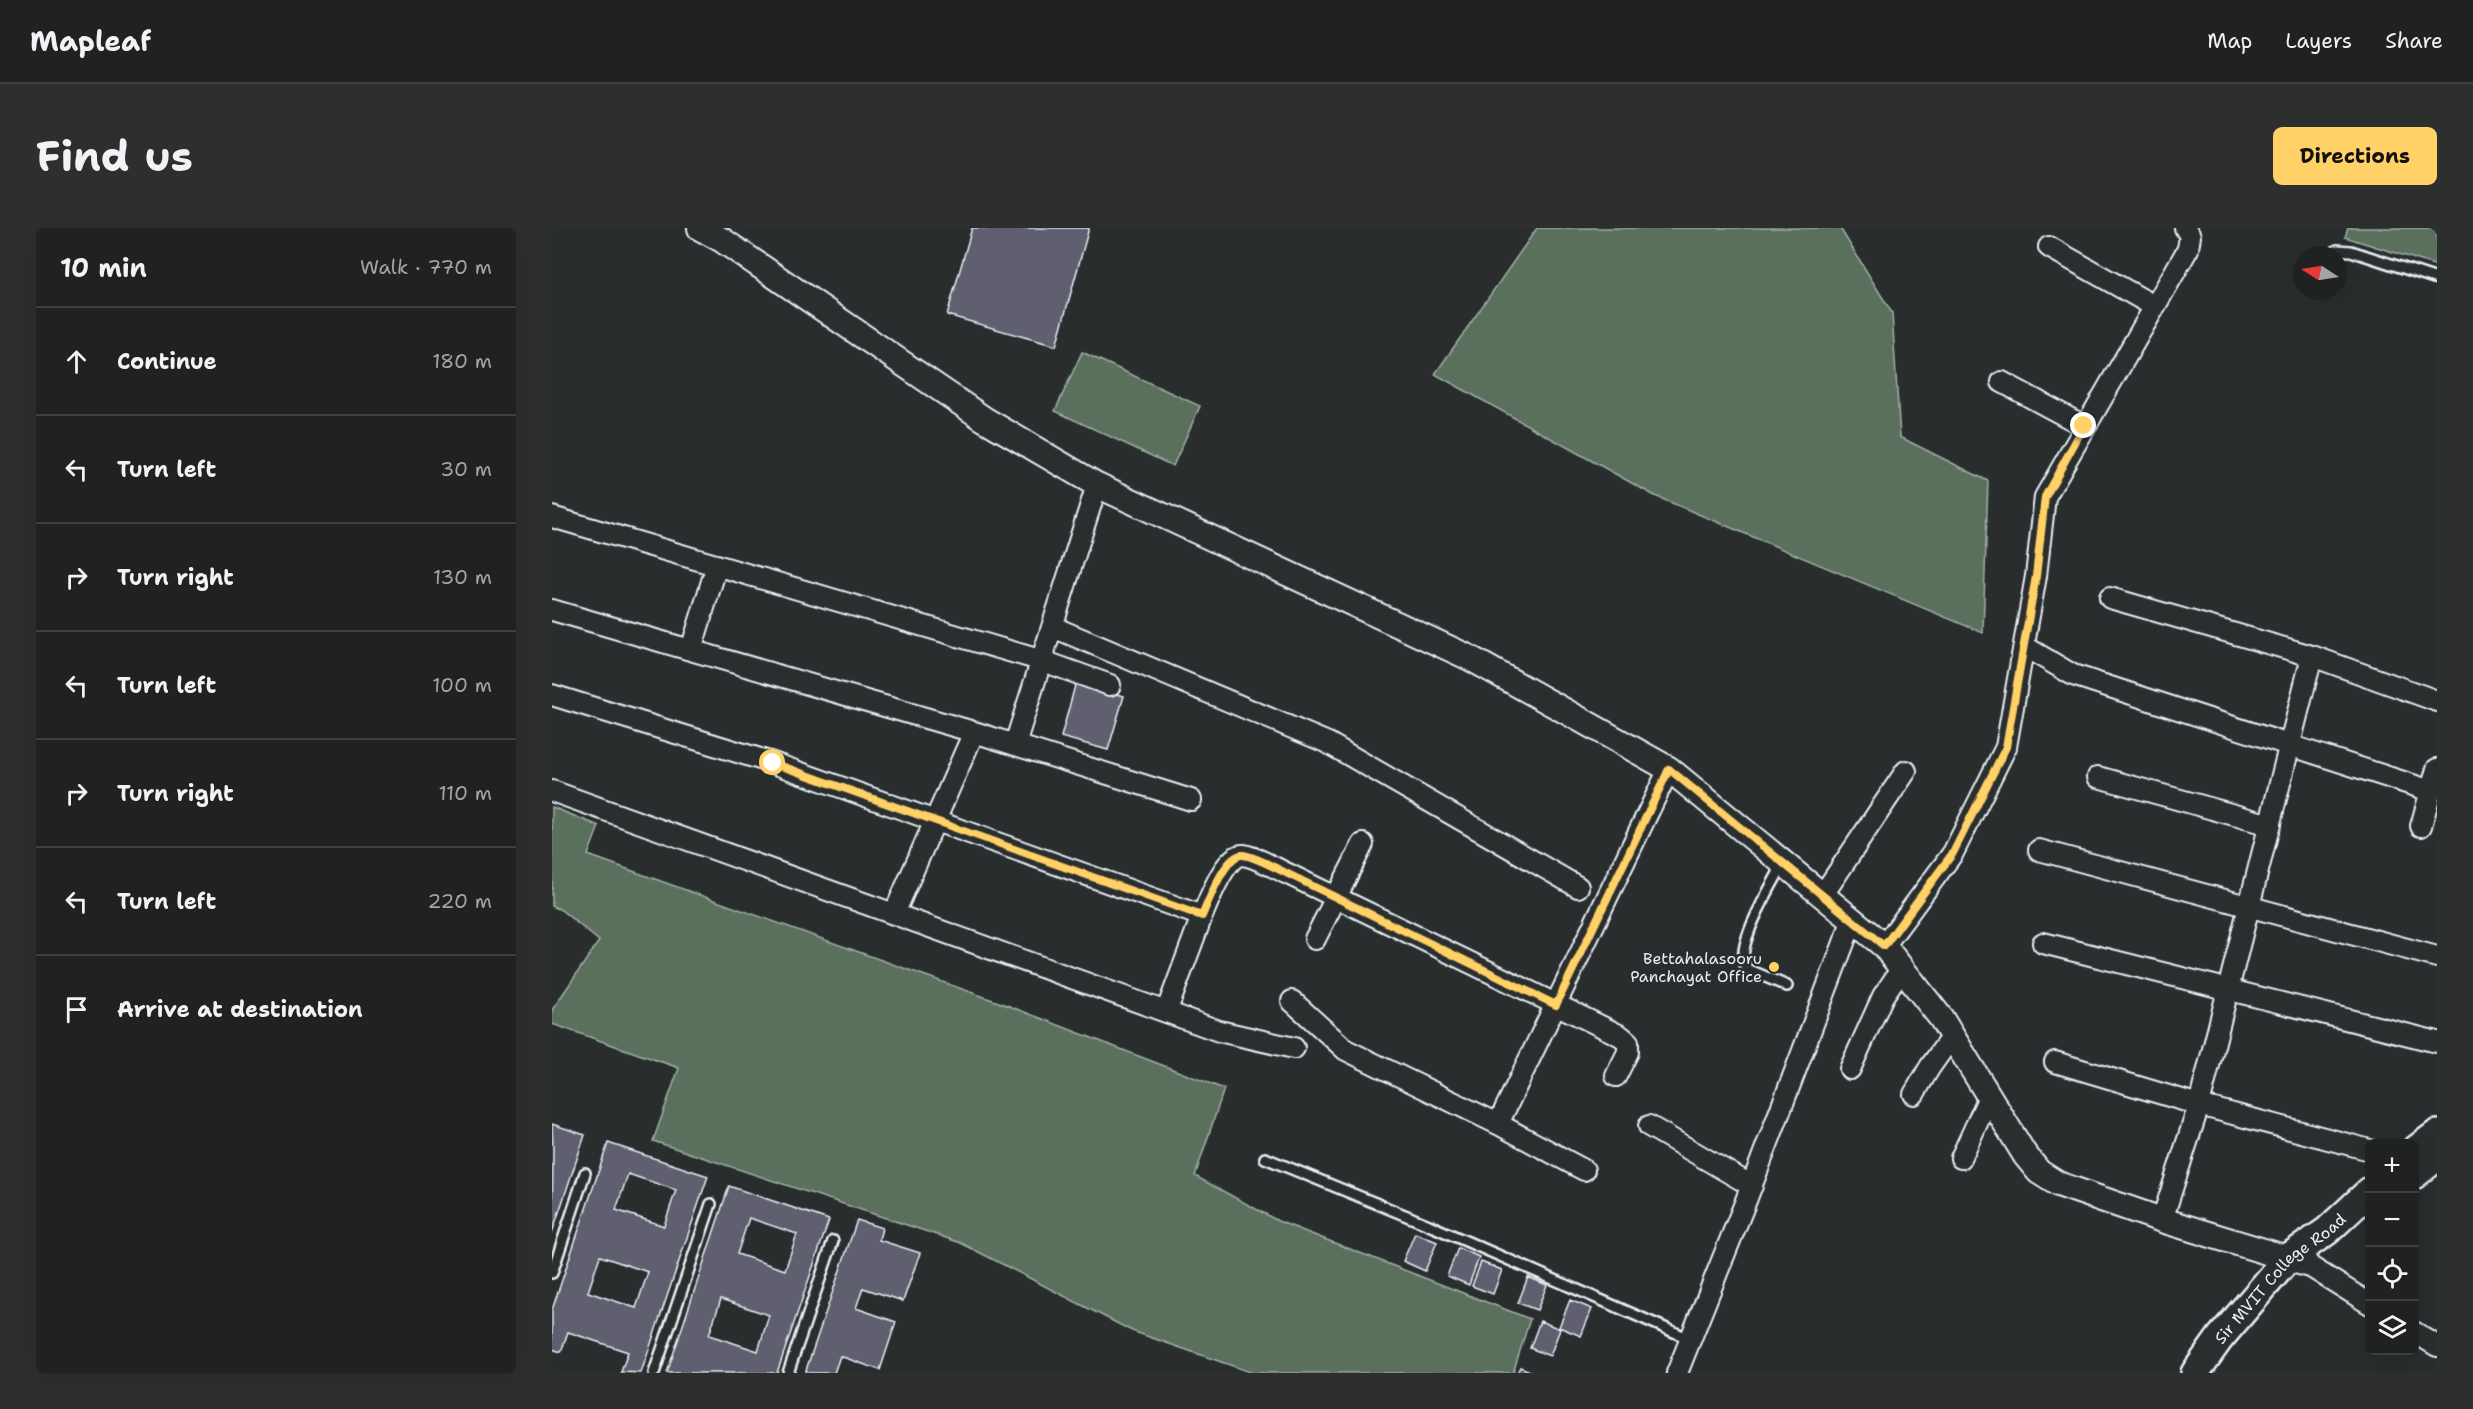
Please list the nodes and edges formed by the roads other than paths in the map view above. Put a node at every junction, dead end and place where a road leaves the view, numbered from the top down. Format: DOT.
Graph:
graph roads {
  1 [pos="700,228"];
  2 [pos="2185,228"];
  3 [pos="2049,247"];
  4 [pos="2347,251"];
  5 [pos="2437,279"];
  6 [pos="2154,306"];
  7 [pos="2002,382"];
  8 [pos="2084,426"];
  9 [pos="1097,485"];
  10 [pos="552,517"];
  11 [pos="717,566"];
  12 [pos="2110,598"];
  13 [pos="552,610"];
  14 [pos="1053,627"];
  15 [pos="2024,646"];
  16 [pos="691,650"];
  17 [pos="2312,656"];
  18 [pos="1043,661"];
  19 [pos="1110,685"];
  20 [pos="552,695"];
  21 [pos="2437,701"];
  22 [pos="974,732"];
  23 [pos="1015,744"];
  24 [pos="2289,745"];
  25 [pos="1669,769"];
  26 [pos="2437,769"];
  27 [pos="1906,771"];
  28 [pos="2098,777"];
  29 [pos="2431,790"];
  30 [pos="552,791"];
  31 [pos="1191,800"];
  32 [pos="936,819"];
  33 [pos="2270,825"];
  34 [pos="2421,826"];
  35 [pos="1363,844"];
  36 [pos="2039,850"];
  37 [pos="1784,864"];
  38 [pos="1578,887"];
  39 [pos="1822,896"];
  40 [pos="1336,898"];
  41 [pos="2249,907"];
  42 [pos="894,914"];
  43 [pos="1202,916"];
  44 [pos="1853,919"];
  45 [pos="1315,939"];
  46 [pos="2043,943"];
  47 [pos="1884,946"];
  48 [pos="2437,957"];
  49 [pos="1902,968"];
  50 [pos="1786,986"];
  51 [pos="2229,989"];
  52 [pos="1292,1001"];
  53 [pos="1556,1005"];
  54 [pos="1167,1010"];
  55 [pos="1952,1036"];
  56 [pos="2437,1042"];
  57 [pos="1294,1048"];
  58 [pos="2055,1062"];
  59 [pos="1850,1069"];
  60 [pos="1616,1076"];
  61 [pos="1914,1094"];
  62 [pos="1989,1097"];
  63 [pos="2199,1105"];
  64 [pos="1498,1124"];
  65 [pos="1649,1126"];
  66 [pos="2437,1134"];
  67 [pos="2365,1149"];
  68 [pos="1265,1158"];
  69 [pos="1961,1158"];
  70 [pos="2421,1162"];
  71 [pos="1584,1170"];
  72 [pos="585,1173"];
  73 [pos="1752,1186"];
  74 [pos="2368,1193"];
  75 [pos="711,1204"];
  76 [pos="2365,1214"];
  77 [pos="2162,1220"];
  78 [pos="833,1241"];
  79 [pos="2297,1261"];
  80 [pos="552,1273"];
  81 [pos="2365,1301"];
  82 [pos="2419,1335"];
  83 [pos="1690,1339"];
  84 [pos="2437,1346"];
  85 [pos="654,1373"];
  86 [pos="788,1373"];
  87 [pos="1677,1373"];
  88 [pos="2195,1373"];
  89 [pos="2210,1373"];
  1 -- 9 [label="street"];
  2 -- 6 [label="street"];
  3 -- 6 [label="street"];
  4 -- 5 [label="lane"];
  6 -- 8 [label="street"];
  7 -- 8 [label="street"];
  8 -- 15 [label="street"];
  9 -- 14 [label="street"];
  9 -- 25 [label="street"];
  10 -- 11 [label="street"];
  11 -- 16 [label="street"];
  11 -- 18 [label="street"];
  12 -- 17 [label="street"];
  13 -- 16 [label="street"];
  14 -- 18 [label="street"];
  14 -- 38 [label="street"];
  15 -- 24 [label="street"];
  15 -- 47 [label="street"];
  16 -- 22 [label="street"];
  17 -- 21 [label="street"];
  17 -- 24 [label="street"];
  18 -- 19 [label="street"];
  18 -- 23 [label="street"];
  20 -- 32 [label="street"];
  22 -- 23 [label="street"];
  22 -- 32 [label="street"];
  23 -- 31 [label="street"];
  24 -- 29 [label="street"];
  24 -- 33 [label="street"];
  25 -- 37 [label="street"];
  25 -- 53 [label="street"];
  26 -- 29 [label="street"];
  27 -- 39 [label="street"];
  28 -- 33 [label="street"];
  29 -- 34 [label="street"];
  30 -- 42 [label="street"];
  32 -- 42 [label="street"];
  32 -- 43 [label="street"];
  33 -- 41 [label="street"];
  35 -- 40 [label="street"];
  36 -- 41 [label="street"];
  37 -- 39 [label="street"];
  37 -- 50 [label="lane"];
  39 -- 44 [label="street"];
  40 -- 43 [label="street"];
  40 -- 45 [label="street"];
  40 -- 53 [label="street"];
  41 -- 48 [label="street"];
  41 -- 51 [label="street"];
  42 -- 54 [label="street"];
  43 -- 54 [label="street"];
  44 -- 47 [label="street"];
  44 -- 73 [label="street"];
  46 -- 51 [label="street"];
  47 -- 49 [label="street"];
  49 -- 55 [label="street"];
  49 -- 59 [label="street"];
  51 -- 56 [label="street"];
  51 -- 63 [label="street"];
  52 -- 64 [label="street"];
  53 -- 60 [label="street"];
  53 -- 64 [label="street"];
  54 -- 57 [label="street"];
  55 -- 61 [label="street"];
  55 -- 62 [label="street"];
  58 -- 63 [label="street"];
  62 -- 69 [label="street"];
  62 -- 77 [label="street"];
  63 -- 67 [label="street"];
  63 -- 77 [label="street"];
  64 -- 71 [label="street"];
  65 -- 73 [label="street"];
  66 -- 70 [label="main road"];
  68 -- 83 [label="lane"];
  72 -- 80 [label="lane"];
  73 -- 83 [label="street"];
  74 -- 79 [label="main road, Sir MVIT College Road"];
  75 -- 85 [label="lane"];
  76 -- 79 [label="main road, Sir MVIT College Road"];
  77 -- 79 [label="street"];
  78 -- 86 [label="lane"];
  79 -- 81 [label="street"];
  79 -- 88 [label="main road, Sir MVIT College Road"];
  79 -- 89 [label="main road, Sir MVIT College Road"];
  82 -- 84 [label="street"];
  83 -- 87 [label="street"];
}
